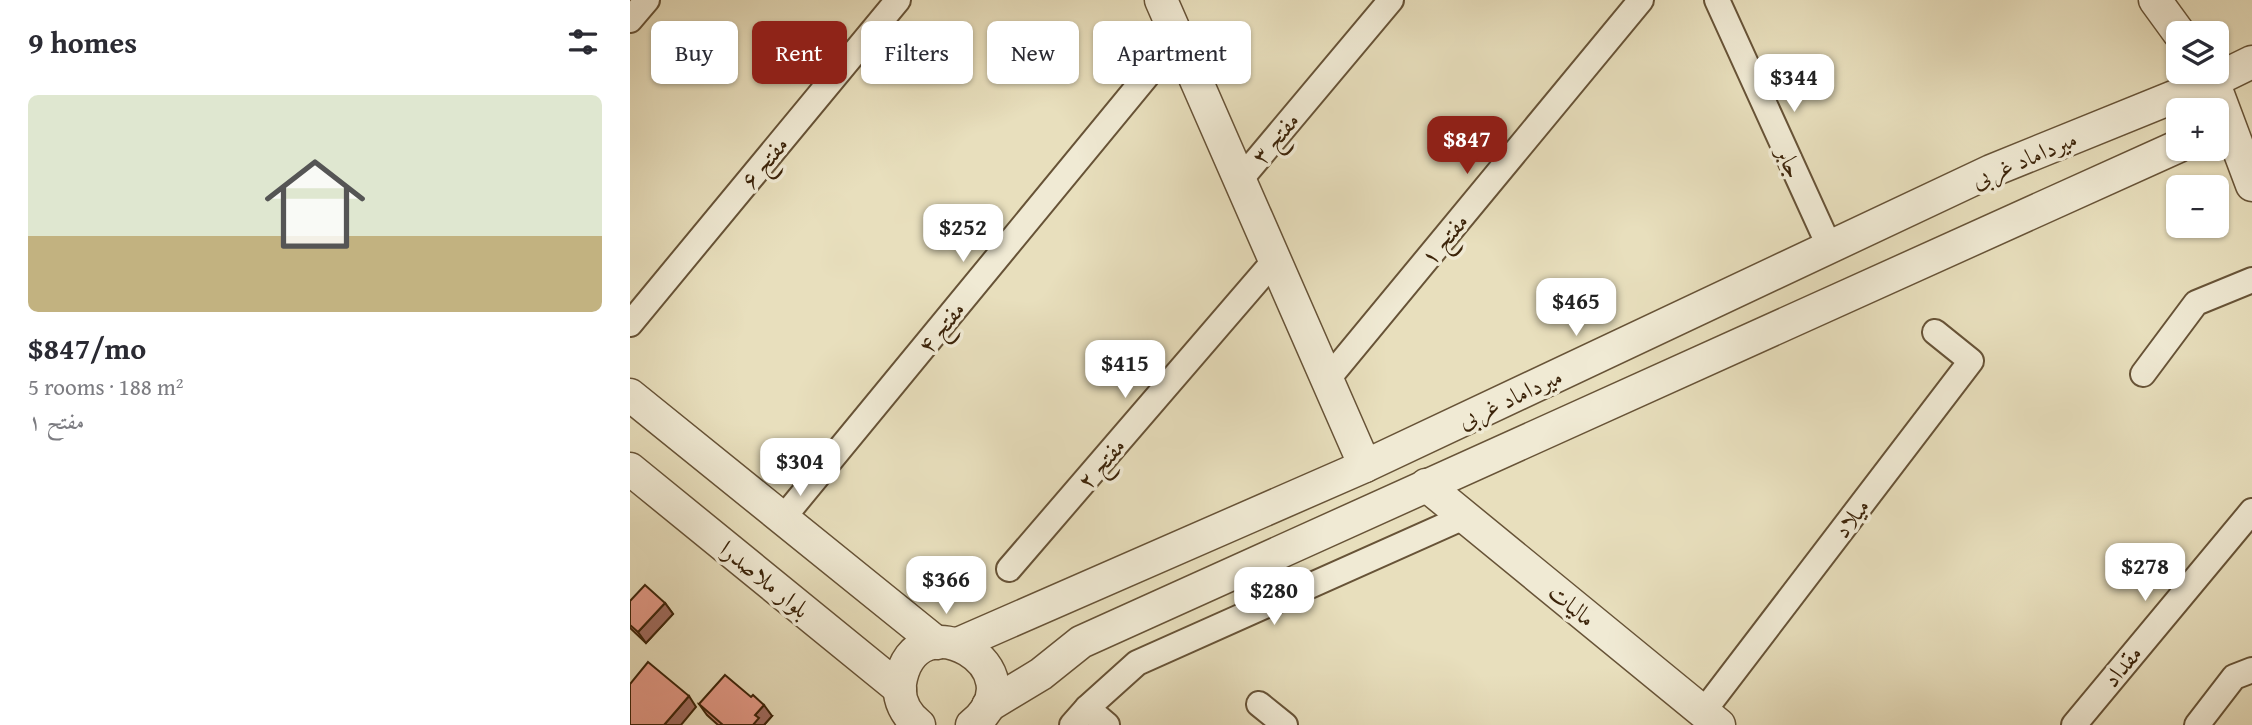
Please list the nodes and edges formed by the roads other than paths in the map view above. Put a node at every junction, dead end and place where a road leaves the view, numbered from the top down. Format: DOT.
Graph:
graph roads {
  1 [pos="647,0"];
  2 [pos="898,0"];
  3 [pos="1161,0"];
  4 [pos="1391,0"];
  5 [pos="1641,0"];
  6 [pos="1717,0"];
  7 [pos="2155,0"];
  8 [pos="630,20"];
  9 [pos="1170,21"];
  10 [pos="2170,21"];
  11 [pos="2252,62"];
  12 [pos="2229,70"];
  13 [pos="1140,84"];
  14 [pos="1198,84"];
  15 [pos="2192,84"];
  16 [pos="2214,84"];
  17 [pos="2233,122"];
  18 [pos="2166,152"];
  19 [pos="1240,180"];
  20 [pos="2252,185"];
  21 [pos="1829,247"];
  22 [pos="1275,260"];
  23 [pos="2252,280"];
  24 [pos="630,324"];
  25 [pos="1935,332"];
  26 [pos="2143,374"];
  27 [pos="1328,380"];
  28 [pos="630,395"];
  29 [pos="1365,466"];
  30 [pos="630,469"];
  31 [pos="1426,485"];
  32 [pos="2252,511"];
  33 [pos="1464,517"];
  34 [pos="783,518"];
  35 [pos="1009,569"];
  36 [pos="948,643"];
  37 [pos="2252,670"];
  38 [pos="900,689"];
  39 [pos="1259,704"];
  40 [pos="1080,716"];
  41 [pos="980,719"];
  42 [pos="1705,721"];
  43 [pos="914,723"];
  44 [pos="1107,725"];
  45 [pos="1285,725"];
  46 [pos="2074,725"];
  47 [pos="2197,725"];
  1 -- 8 [label="street"];
  2 -- 24 [label="street, مفتح ۶"];
  3 -- 9 [label="street"];
  4 -- 19 [label="street, مفتح ۳"];
  5 -- 27 [label="street, مفتح ۱"];
  6 -- 21 [label="street, جابر"];
  7 -- 10 [label="street"];
  11 -- 12 [label="street, میرداماد غربی"];
  13 -- 34 [label="street, مفتح ۴"];
  14 -- 19 [label="street"];
  15 -- 21 [label="street, میرداماد غربی"];
  16 -- 17 [label="street"];
  17 -- 20 [label="street"];
  18 -- 31 [label="street, میرداماد غربی"];
  19 -- 22 [label="street"];
  21 -- 29 [label="street, میرداماد غربی"];
  22 -- 27 [label="street"];
  22 -- 35 [label="street, مفتح ۲"];
  23 -- 26 [label="street"];
  25 -- 42 [label="street, میلاد"];
  27 -- 29 [label="street"];
  28 -- 34 [label="street"];
  29 -- 36 [label="street, میرداماد غربی"];
  30 -- 38 [label="street, بلوار ملاصدرا"];
  31 -- 33 [label="street, مالیات"];
  31 -- 41 [label="street, میرداماد غربی"];
  32 -- 46 [label="street, مقداد"];
  33 -- 40 [label="street"];
  33 -- 42 [label="street, مالیات"];
  34 -- 36 [label="street"];
  36 -- 38 [label="street, میرداماد غربی"];
  36 -- 41 [label="street"];
  37 -- 47 [label="street"];
  38 -- 43 [label="street"];
  39 -- 45 [label="street"];
  40 -- 44 [label="street"];
}
